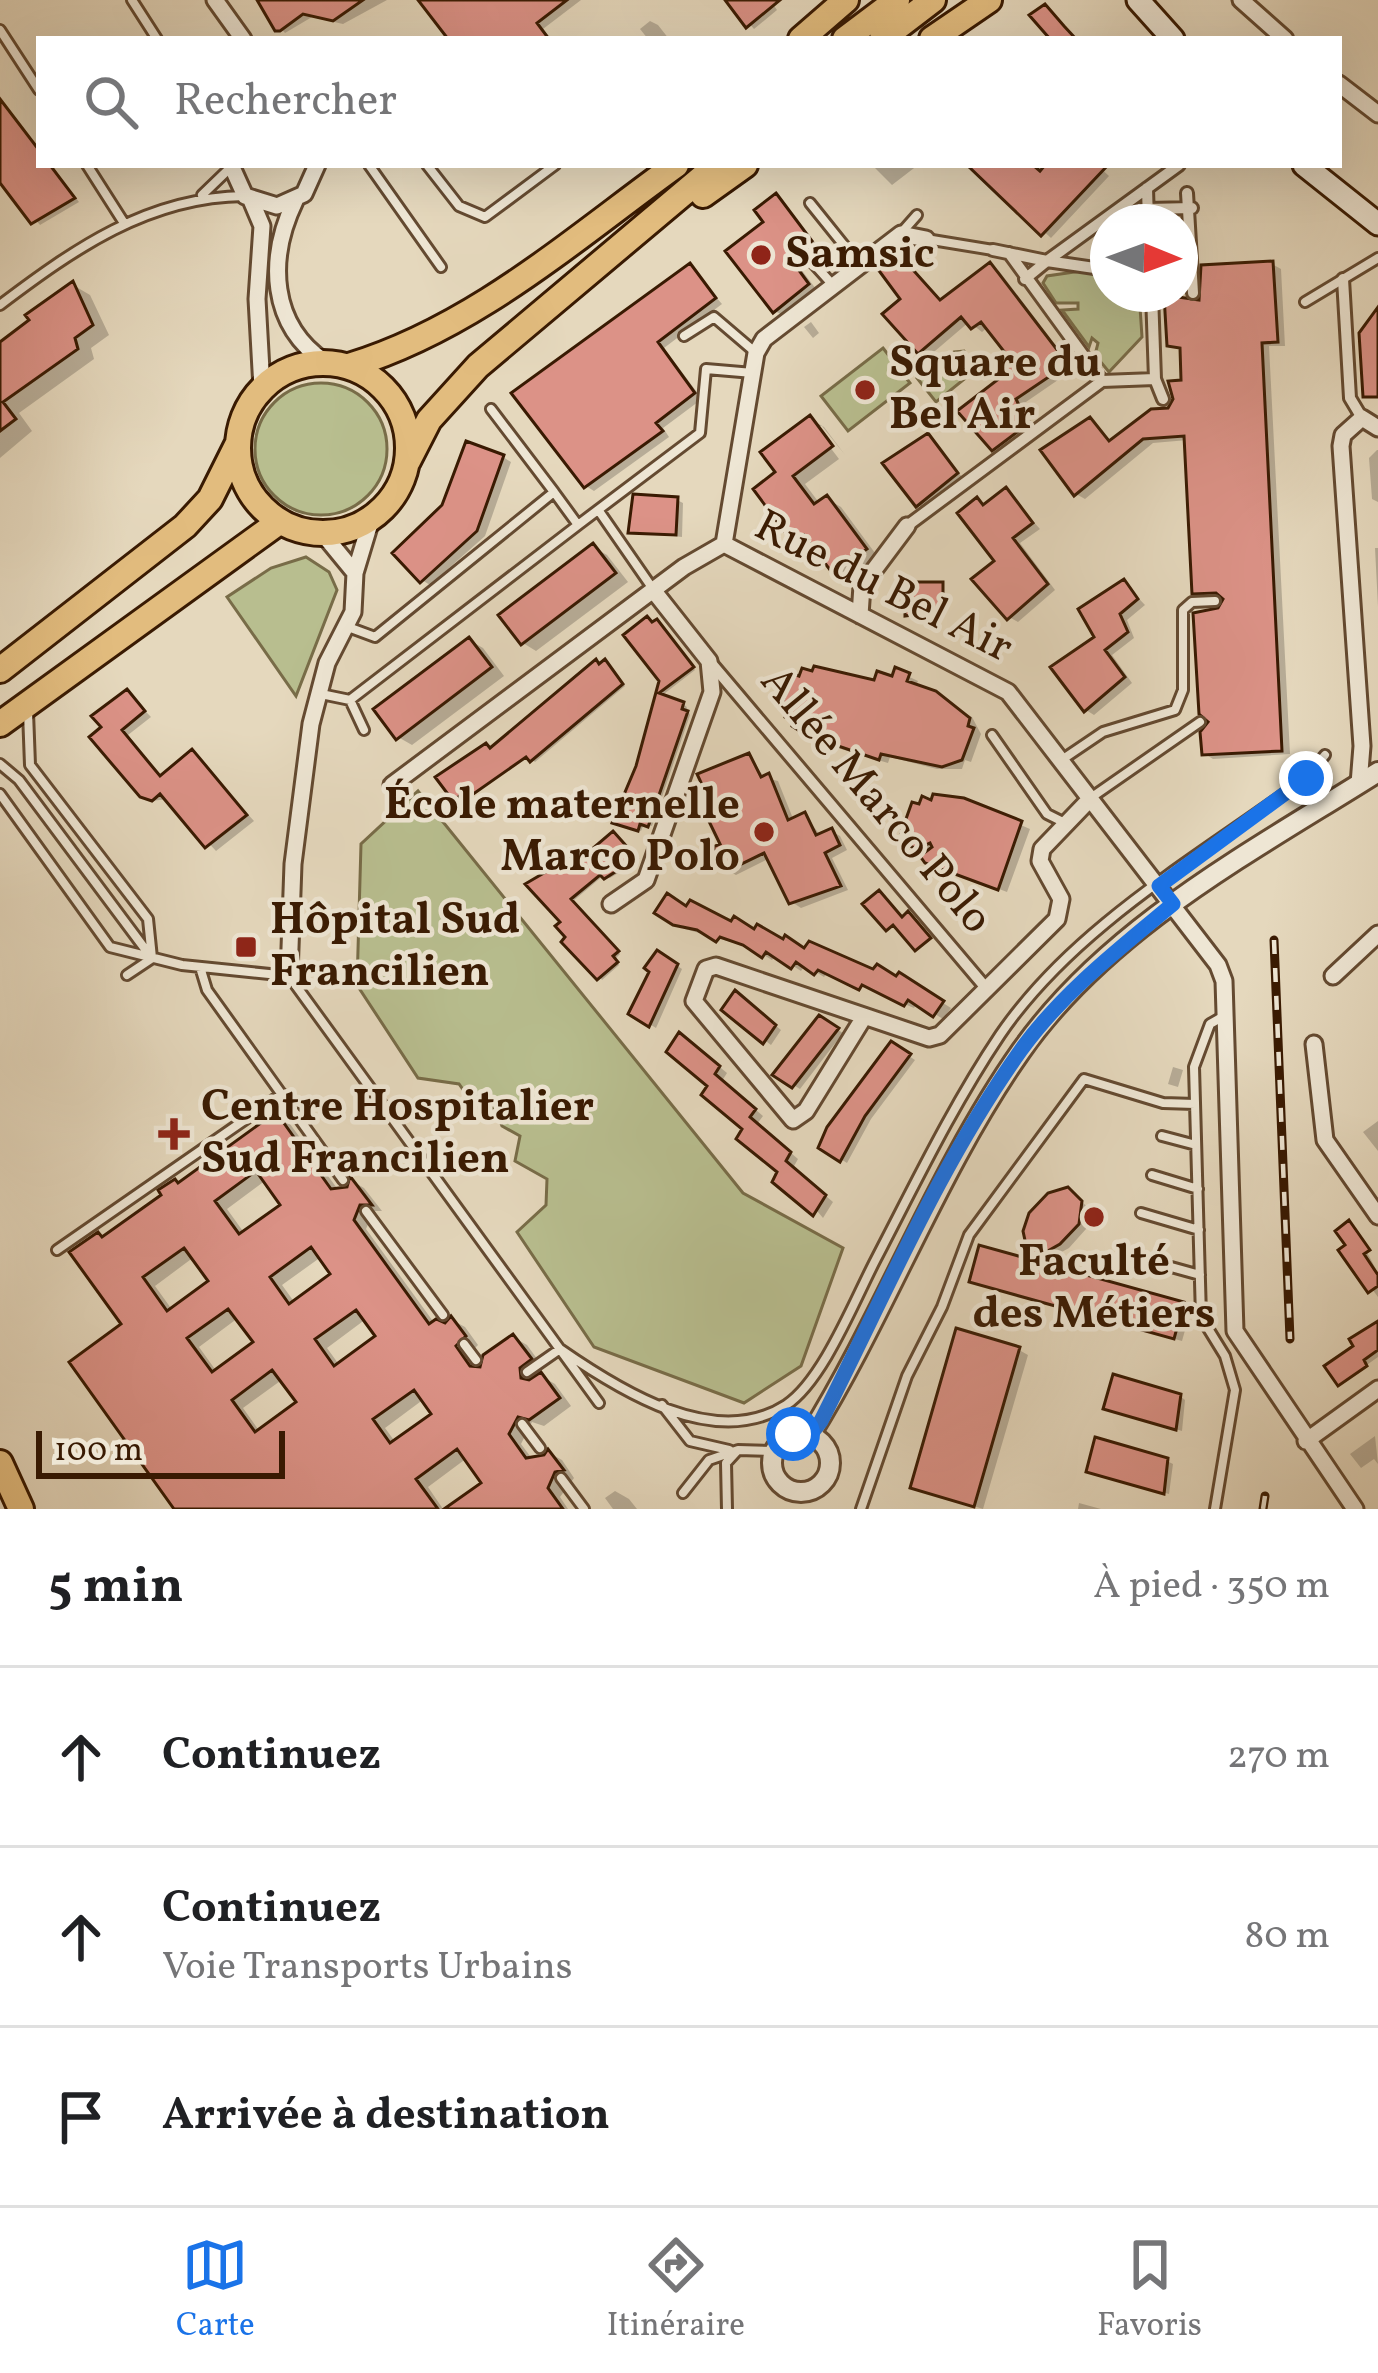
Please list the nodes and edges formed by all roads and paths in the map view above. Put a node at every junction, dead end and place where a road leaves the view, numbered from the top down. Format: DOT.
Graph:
graph roads {
  1 [pos="132,0"];
  2 [pos="215,0"];
  3 [pos="846,0"];
  4 [pos="897,0"];
  5 [pos="933,0"];
  6 [pos="989,0"];
  7 [pos="1138,0"];
  8 [pos="1241,0"];
  9 [pos="0,29"];
  10 [pos="155,36"];
  11 [pos="241,36"];
  12 [pos="804,36"];
  13 [pos="849,36"];
  14 [pos="886,36"];
  15 [pos="936,36"];
  16 [pos="1170,36"];
  17 [pos="1282,36"];
  18 [pos="14,51"];
  19 [pos="0,59"];
  20 [pos="36,85"];
  21 [pos="1342,85"];
  22 [pos="1378,114"];
  23 [pos="89,168"];
  24 [pos="229,168"];
  25 [pos="232,168"];
  26 [pos="316,168"];
  27 [pos="371,168"];
  28 [pos="429,168"];
  29 [pos="551,168"];
  30 [pos="653,168"];
  31 [pos="672,168"];
  32 [pos="714,168"];
  33 [pos="742,168"];
  34 [pos="1175,168"];
  35 [pos="1308,168"];
  36 [pos="1147,188"];
  37 [pos="640,191"];
  38 [pos="1187,193"];
  39 [pos="199,198"];
  40 [pos="248,198"];
  41 [pos="295,201"];
  42 [pos="810,202"];
  43 [pos="1148,204"];
  44 [pos="1190,204"];
  45 [pos="916,215"];
  46 [pos="653,220"];
  47 [pos="124,223"];
  48 [pos="1378,224"];
  49 [pos="902,234"];
  50 [pos="926,239"];
  51 [pos="993,250"];
  52 [pos="1009,253"];
  53 [pos="806,255"];
  54 [pos="1378,258"];
  55 [pos="1047,261"];
  56 [pos="860,265"];
  57 [pos="441,267"];
  58 [pos="1090,267"];
  59 [pos="1024,279"];
  60 [pos="1343,279"];
  61 [pos="833,286"];
  62 [pos="1305,302"];
  63 [pos="0,305"];
  64 [pos="1153,312"];
  65 [pos="684,336"];
  66 [pos="756,353"];
  67 [pos="337,364"];
  68 [pos="753,374"];
  69 [pos="1155,379"];
  70 [pos="1102,381"];
  71 [pos="262,388"];
  72 [pos="1163,399"];
  73 [pos="491,409"];
  74 [pos="1362,418"];
  75 [pos="1378,428"];
  76 [pos="238,443"];
  77 [pos="407,463"];
  78 [pos="554,492"];
  79 [pos="599,511"];
  80 [pos="371,520"];
  81 [pos="279,521"];
  82 [pos="578,525"];
  83 [pos="907,526"];
  84 [pos="323,534"];
  85 [pos="724,544"];
  86 [pos="355,573"];
  87 [pos="653,590"];
  88 [pos="1215,601"];
  89 [pos="860,614"];
  90 [pos="346,626"];
  91 [pos="709,661"];
  92 [pos="0,670"];
  93 [pos="319,694"];
  94 [pos="350,700"];
  95 [pos="28,702"];
  96 [pos="1200,722"];
  97 [pos="0,724"];
  98 [pos="364,730"];
  99 [pos="992,735"];
  100 [pos="1325,755"];
  101 [pos="1062,760"];
  102 [pos="0,764"];
  103 [pos="1378,772"];
  104 [pos="1359,784"];
  105 [pos="392,785"];
  106 [pos="0,794"];
  107 [pos="1091,797"];
  108 [pos="1064,822"];
  109 [pos="1159,886"];
  110 [pos="610,904"];
  111 [pos="1173,904"];
  112 [pos="1378,934"];
  113 [pos="152,958"];
  114 [pos="200,968"];
  115 [pos="127,975"];
  116 [pos="289,976"];
  117 [pos="1333,976"];
  118 [pos="986,988"];
  119 [pos="1225,1016"];
  120 [pos="864,1017"];
  121 [pos="1314,1044"];
  122 [pos="282,1094"];
  123 [pos="1195,1104"];
  124 [pos="1162,1136"];
  125 [pos="1196,1145"];
  126 [pos="1152,1175"];
  127 [pos="343,1180"];
  128 [pos="1198,1189"];
  129 [pos="366,1211"];
  130 [pos="1141,1213"];
  131 [pos="1378,1216"];
  132 [pos="1199,1230"];
  133 [pos="58,1250"];
  134 [pos="1128,1255"];
  135 [pos="1200,1275"];
  136 [pos="443,1315"];
  137 [pos="464,1344"];
  138 [pos="560,1349"];
  139 [pos="476,1360"];
  140 [pos="527,1372"];
  141 [pos="1378,1389"];
  142 [pos="598,1403"];
  143 [pos="661,1404"];
  144 [pos="522,1424"];
  145 [pos="810,1435"];
  146 [pos="1306,1441"];
  147 [pos="540,1448"];
  148 [pos="738,1450"];
  149 [pos="773,1451"];
  150 [pos="0,1463"];
  151 [pos="561,1478"];
  152 [pos="790,1490"];
  153 [pos="683,1493"];
  154 [pos="20,1509"];
  155 [pos="584,1509"];
  156 [pos="727,1509"];
  157 [pos="778,1509"];
  158 [pos="861,1509"];
  159 [pos="1215,1509"];
  160 [pos="1355,1509"];
  1 -- 10 [label="lane"];
  2 -- 11 [label="street"];
  3 -- 12 [label="main road"];
  4 -- 13 [label="main road"];
  5 -- 14 [label="main road"];
  6 -- 15 [label="main road"];
  7 -- 16 [label="main road"];
  8 -- 17 [label="street"];
  9 -- 18 [label="lane"];
  18 -- 19 [label="lane"];
  18 -- 20 [label="lane"];
  21 -- 22 [label="street"];
  23 -- 47 [label="lane"];
  24 -- 39 [label="lane"];
  25 -- 40 [label="street"];
  26 -- 41 [label="street"];
  27 -- 57 [label="lane"];
  28 -- 29 [label="lane"];
  30 -- 37 [label="main road"];
  31 -- 37 [label="main road"];
  32 -- 46 [label="main road"];
  33 -- 46 [label="main road"];
  34 -- 36 [label="street"];
  35 -- 48 [label="main road"];
  36 -- 43 [label="street"];
  36 -- 55 [label="street"];
  37 -- 67 [label="main road"];
  38 -- 44 [label="street"];
  39 -- 40 [label="lane"];
  39 -- 47 [label="lane"];
  40 -- 41 [label="street"];
  40 -- 71 [label="street"];
  41 -- 67 [label="street"];
  42 -- 56 [label="lane"];
  45 -- 49 [label="lane"];
  46 -- 77 [label="main road"];
  47 -- 63 [label="lane"];
  49 -- 50 [label="street"];
  49 -- 56 [label="street"];
  50 -- 51 [label="lane"];
  51 -- 52 [label="street"];
  52 -- 55 [label="street"];
  52 -- 59 [label="street"];
  53 -- 61 [label="lane"];
  54 -- 60 [label="lane"];
  55 -- 58 [label="street"];
  55 -- 59 [label="street"];
  56 -- 61 [label="street"];
  59 -- 70 [label="street"];
  60 -- 62 [label="lane"];
  60 -- 74 [label="street"];
  61 -- 66 [label="street"];
  64 -- 69 [label="street"];
  65 -- 66 [label="lane"];
  66 -- 68 [label="street"];
  67 -- 71 [label="main road"];
  67 -- 77 [label="main road"];
  68 -- 79 [label="lane"];
  68 -- 85 [label="street"];
  69 -- 70 [label="street"];
  69 -- 72 [label="street"];
  70 -- 83 [label="street"];
  71 -- 76 [label="main road"];
  73 -- 78 [label="lane"];
  74 -- 75 [label="street"];
  74 -- 104 [label="street"];
  76 -- 81 [label="main road"];
  76 -- 92 [label="main road"];
  77 -- 80 [label="main road"];
  78 -- 82 [label="lane"];
  78 -- 90 [label="lane"];
  79 -- 82 [label="lane"];
  79 -- 87 [label="lane"];
  80 -- 84 [label="main road"];
  80 -- 86 [label="street"];
  81 -- 84 [label="main road"];
  81 -- 95 [label="main road"];
  82 -- 94 [label="lane"];
  83 -- 89 [label="street"];
  84 -- 86 [label="street"];
  85 -- 87 [label="street, Rue du Bel Air"];
  85 -- 89 [label="street, Rue du Bel Air"];
  86 -- 90 [label="street"];
  87 -- 91 [label="street"];
  87 -- 105 [label="street, Rue du Bel Air"];
  88 -- 101 [label="lane"];
  89 -- 101 [label="street, Rue du Bel Air"];
  90 -- 93 [label="street"];
  91 -- 110 [label="street"];
  91 -- 118 [label="street, Allée Marco Polo"];
  93 -- 94 [label="lane"];
  93 -- 116 [label="street"];
  94 -- 98 [label="lane"];
  95 -- 97 [label="main road"];
  95 -- 113 [label="lane"];
  96 -- 107 [label="lane"];
  99 -- 108 [label="lane"];
  100 -- 109 [label="lane"];
  101 -- 107 [label="street, Rue du Bel Air"];
  102 -- 113 [label="lane"];
  103 -- 104 [label="street"];
  104 -- 111 [label="street"];
  106 -- 113 [label="lane"];
  107 -- 108 [label="street"];
  107 -- 109 [label="street, Rue du Bel Air"];
  108 -- 118 [label="street"];
  109 -- 111 [label="street, Rue du Bel Air"];
  109 -- 143 [label="lane"];
  111 -- 119 [label="street, Rue du Bel Air"];
  111 -- 145 [label="street"];
  112 -- 117 [label="street"];
  113 -- 114 [label="lane"];
  113 -- 115 [label="lane"];
  114 -- 116 [label="lane"];
  114 -- 122 [label="lane"];
  116 -- 138 [label="lane"];
  118 -- 120 [label="street"];
  119 -- 123 [label="lane"];
  119 -- 146 [label="street, Rue du Bel Air"];
  120 -- 120 [label="street"];
  121 -- 131 [label="street"];
  122 -- 127 [label="lane"];
  122 -- 133 [label="lane"];
  123 -- 125 [label="lane"];
  123 -- 158 [label="lane"];
  124 -- 125 [label="lane"];
  125 -- 128 [label="lane"];
  126 -- 128 [label="lane"];
  128 -- 132 [label="lane"];
  129 -- 136 [label="lane"];
  130 -- 132 [label="lane"];
  132 -- 135 [label="lane"];
  134 -- 135 [label="lane"];
  135 -- 159 [label="lane"];
  137 -- 139 [label="lane"];
  138 -- 140 [label="lane"];
  138 -- 142 [label="lane"];
  138 -- 143 [label="lane"];
  141 -- 146 [label="street"];
  143 -- 148 [label="lane"];
  144 -- 147 [label="lane"];
  145 -- 149 [label="street"];
  145 -- 152 [label="street"];
  146 -- 160 [label="street, Rue du Bel Air"];
  148 -- 149 [label="lane"];
  148 -- 153 [label="lane"];
  148 -- 156 [label="lane"];
  149 -- 152 [label="street"];
  150 -- 154 [label="main road"];
  151 -- 155 [label="lane"];
  152 -- 157 [label="street"];
}
